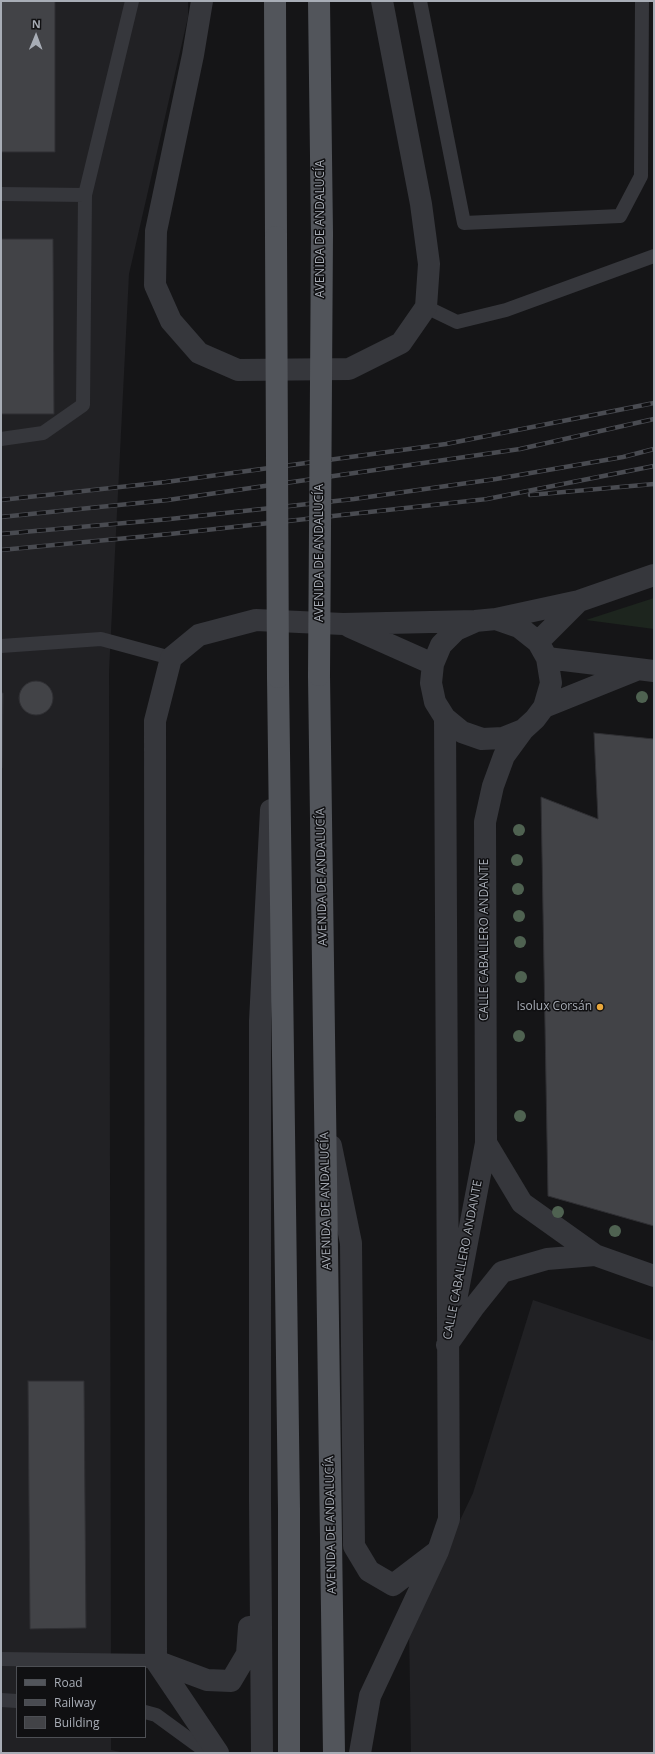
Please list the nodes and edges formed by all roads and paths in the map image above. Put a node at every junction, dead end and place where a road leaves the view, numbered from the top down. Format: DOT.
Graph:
graph roads {
  1 [pos="132,1"];
  2 [pos="202,1"];
  3 [pos="275,1"];
  4 [pos="319,1"];
  5 [pos="382,1"];
  6 [pos="420,1"];
  7 [pos="642,1"];
  8 [pos="1,194"];
  9 [pos="85,194"];
  10 [pos="654,256"];
  11 [pos="426,307"];
  12 [pos="1,439"];
  13 [pos="654,575"];
  14 [pos="579,601"];
  15 [pos="486,620"];
  16 [pos="343,624"];
  17 [pos="1,646"];
  18 [pos="543,650"];
  19 [pos="171,658"];
  20 [pos="433,664"];
  21 [pos="646,671"];
  22 [pos="278,677"];
  23 [pos="544,706"];
  24 [pos="445,718"];
  25 [pos="523,730"];
  26 [pos="325,1114"];
  27 [pos="486,1143"];
  28 [pos="595,1256"];
  29 [pos="654,1276"];
  30 [pos="447,1345"];
  31 [pos="260,1502"];
  32 [pos="438,1551"];
  33 [pos="1,1660"];
  34 [pos="156,1661"];
  35 [pos="1,1700"];
  36 [pos="16,1700"];
  37 [pos="146,1712"];
  38 [pos="208,1753"];
  39 [pos="218,1753"];
  40 [pos="262,1753"];
  41 [pos="289,1753"];
  42 [pos="334,1753"];
  43 [pos="360,1753"];
  1 -- 9 [label="lane"];
  2 -- 11 [label="street"];
  3 -- 22 [label="main road, bridge"];
  4 -- 26 [label="main road, AVENIDA DE ANDALUCÍA, bridge"];
  5 -- 11 [label="street"];
  6 -- 7 [label="lane"];
  8 -- 9 [label="lane"];
  9 -- 12 [label="lane"];
  10 -- 11 [label="lane"];
  13 -- 14 [label="street"];
  14 -- 15 [label="street"];
  14 -- 18 [label="street"];
  15 -- 16 [label="street"];
  15 -- 18 [label="street"];
  15 -- 20 [label="street"];
  16 -- 19 [label="street"];
  16 -- 20 [label="street"];
  17 -- 19 [label="lane"];
  18 -- 21 [label="street"];
  18 -- 23 [label="street"];
  19 -- 34 [label="street"];
  20 -- 24 [label="street"];
  21 -- 23 [label="street"];
  22 -- 31 [label="street"];
  22 -- 41 [label="main road"];
  23 -- 25 [label="street"];
  24 -- 25 [label="street"];
  24 -- 30 [label="street, CALLE CABALLERO ANDANTE"];
  25 -- 27 [label="street, CALLE CABALLERO ANDANTE"];
  26 -- 32 [label="street"];
  26 -- 42 [label="main road, AVENIDA DE ANDALUCÍA"];
  27 -- 28 [label="street"];
  27 -- 30 [label="street, CALLE CABALLERO ANDANTE"];
  28 -- 29 [label="street"];
  28 -- 30 [label="street"];
  30 -- 32 [label="street"];
  31 -- 34 [label="street"];
  31 -- 40 [label="street"];
  32 -- 43 [label="street"];
  33 -- 34 [label="lane"];
  34 -- 39 [label="street"];
  35 -- 36 [label="lane"];
  37 -- 38 [label="lane"];
}
